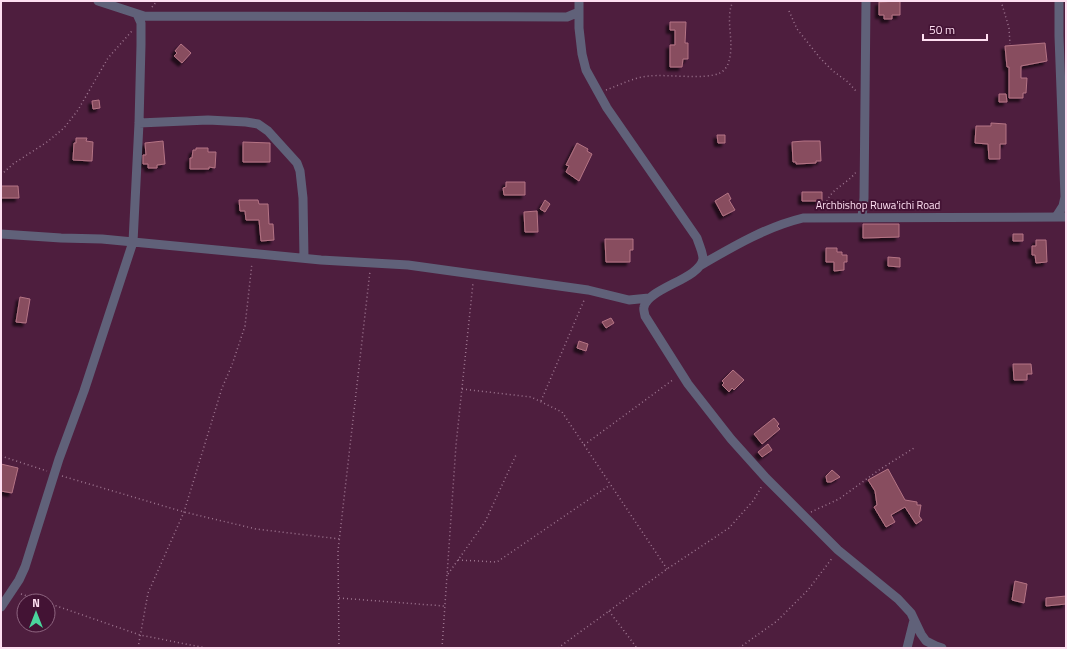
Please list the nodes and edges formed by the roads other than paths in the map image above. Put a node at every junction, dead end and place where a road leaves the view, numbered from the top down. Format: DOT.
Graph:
graph roads {
  1 [pos="98,1"];
  2 [pos="579,1"];
  3 [pos="866,1"];
  4 [pos="1059,1"];
  5 [pos="579,12"];
  6 [pos="137,14"];
  7 [pos="139,123"];
  8 [pos="862,217"];
  9 [pos="1056,217"];
  10 [pos="1066,217"];
  11 [pos="1,234"];
  12 [pos="133,242"];
  13 [pos="304,258"];
  14 [pos="701,265"];
  15 [pos="649,298"];
  16 [pos="629,300"];
  17 [pos="645,316"];
  18 [pos="1,607"];
  19 [pos="914,620"];
  20 [pos="907,648"];
  21 [pos="942,648"];
  1 -- 6 [label="street"];
  2 -- 5 [label="street"];
  3 -- 8 [label="street"];
  4 -- 9 [label="street"];
  5 -- 6 [label="street"];
  5 -- 14 [label="street"];
  6 -- 7 [label="street"];
  7 -- 12 [label="street"];
  7 -- 13 [label="street"];
  8 -- 9 [label="street, Archbishop Ruwa'ichi Road"];
  8 -- 14 [label="street, Archbishop Ruwa'ichi Road"];
  9 -- 10 [label="street, Archbishop Ruwa'ichi Road"];
  11 -- 12 [label="street"];
  12 -- 13 [label="street"];
  12 -- 18 [label="street"];
  13 -- 16 [label="street"];
  14 -- 15 [label="street, Archbishop Ruwa'ichi Road"];
  15 -- 16 [label="street"];
  15 -- 17 [label="street"];
  16 -- 17 [label="street"];
  17 -- 19 [label="street"];
  19 -- 20 [label="street"];
  19 -- 21 [label="street"];
}
